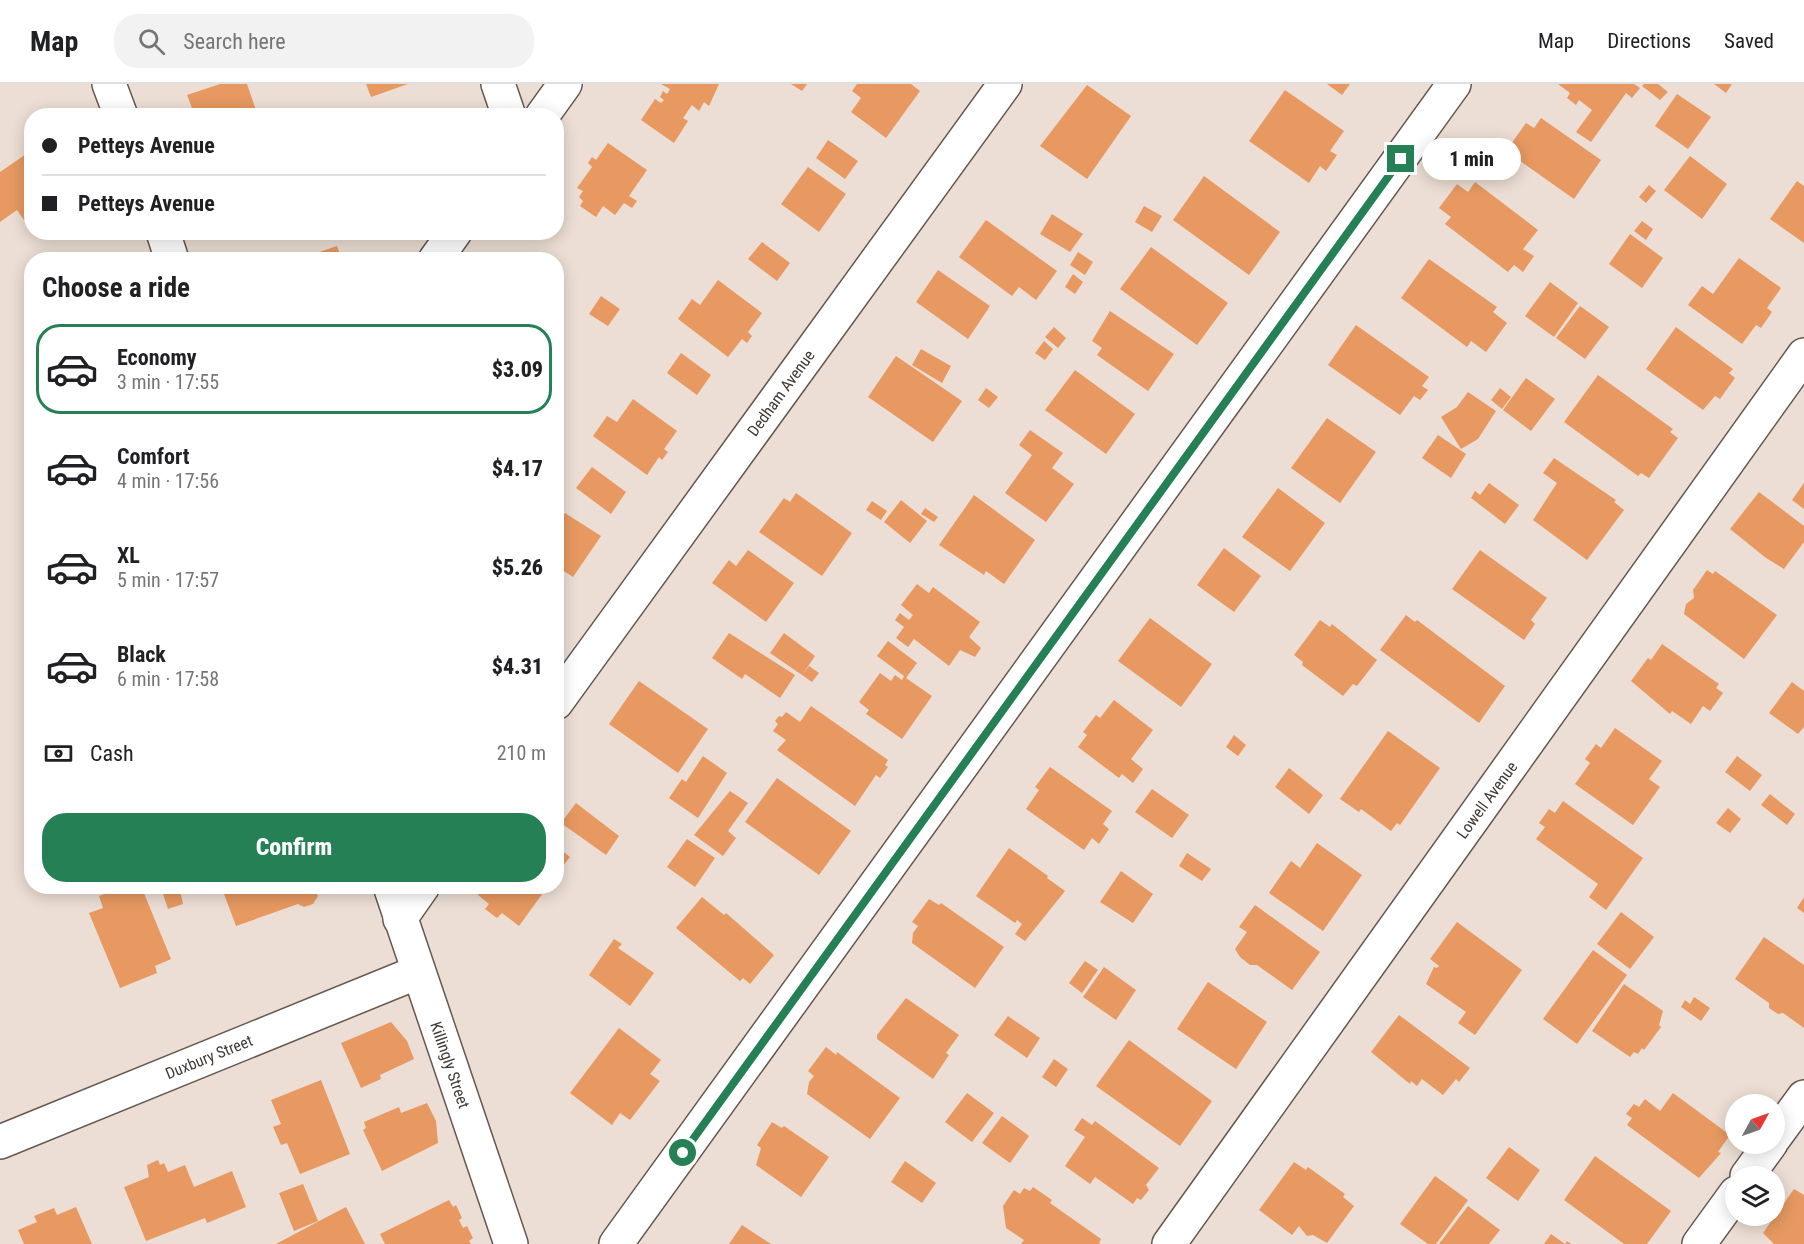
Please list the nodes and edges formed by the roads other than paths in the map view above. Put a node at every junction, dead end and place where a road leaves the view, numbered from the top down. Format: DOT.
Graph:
graph roads {
  1 [pos="109,84"];
  2 [pos="498,84"];
  3 [pos="565,84"];
  4 [pos="1005,84"];
  5 [pos="1454,84"];
  6 [pos="118,108"];
  7 [pos="506,108"];
  8 [pos="548,108"];
  9 [pos="1804,355"];
  10 [pos="564,692"];
  11 [pos="392,894"];
  12 [pos="417,894"];
  13 [pos="400,919"];
  14 [pos="418,972"];
  15 [pos="1804,1097"];
  16 [pos="1785,1123"];
  17 [pos="0,1142"];
  18 [pos="1725,1208"];
  19 [pos="511,1244"];
  20 [pos="616,1244"];
  21 [pos="1169,1244"];
  22 [pos="1699,1244"];
  1 -- 6 [label="street"];
  2 -- 7 [label="street"];
  3 -- 8 [label="street"];
  4 -- 10 [label="street, Dedham Avenue"];
  5 -- 20 [label="street"];
  9 -- 21 [label="street, Lowell Avenue"];
  11 -- 13 [label="street, Killingly Street"];
  12 -- 13 [label="street"];
  13 -- 14 [label="street, Killingly Street"];
  14 -- 17 [label="street, Duxbury Street"];
  14 -- 19 [label="street, Killingly Street"];
  15 -- 16 [label="street"];
  18 -- 22 [label="street"];
}
